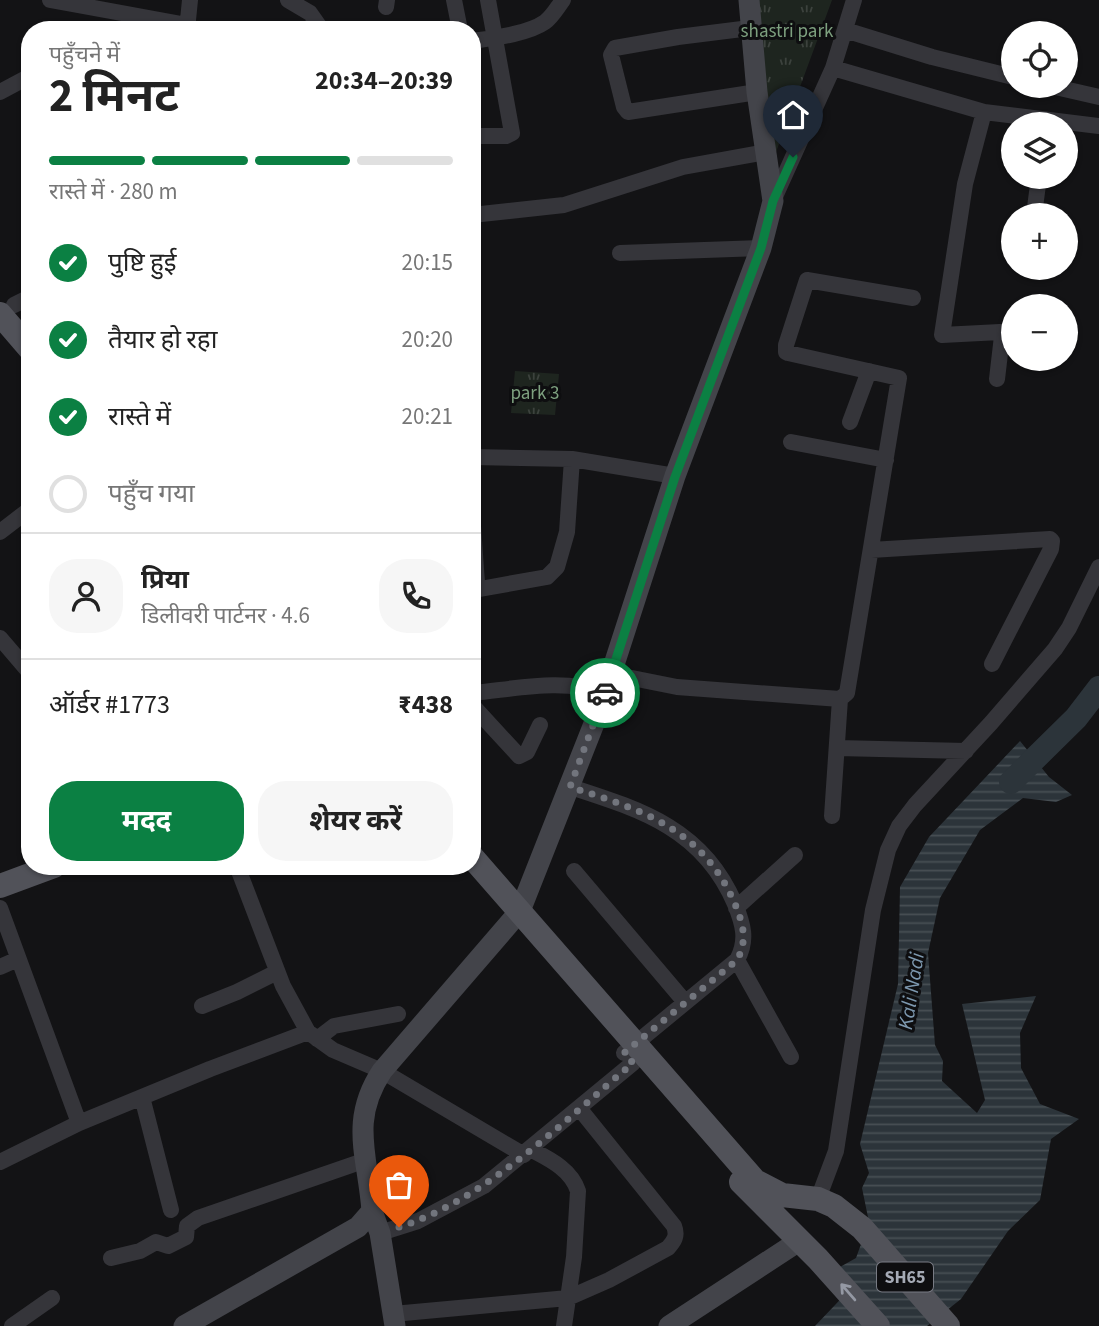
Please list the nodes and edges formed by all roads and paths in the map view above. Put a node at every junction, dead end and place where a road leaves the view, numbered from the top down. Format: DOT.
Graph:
graph roads {
  1 [pos="50,0"];
  2 [pos="190,0"];
  3 [pos="288,0"];
  4 [pos="454,0"];
  5 [pos="488,0"];
  6 [pos="562,0"];
  7 [pos="749,0"];
  8 [pos="854,0"];
  9 [pos="157,21"];
  10 [pos="188,21"];
  11 [pos="316,21"];
  12 [pos="458,21"];
  13 [pos="750,28"];
  14 [pos="845,30"];
  15 [pos="496,37"];
  16 [pos="481,40"];
  17 [pos="833,68"];
  18 [pos="1001,74"];
  19 [pos="21,81"];
  20 [pos="0,92"];
  21 [pos="757,92"];
  22 [pos="1078,92"];
  23 [pos="1099,97"];
  24 [pos="984,112"];
  25 [pos="1001,115"];
  26 [pos="1078,125"];
  27 [pos="1099,126"];
  28 [pos="481,136"];
  29 [pos="766,152"];
  30 [pos="773,201"];
  31 [pos="481,214"];
  32 [pos="761,248"];
  33 [pos="620,253"];
  34 [pos="913,298"];
  35 [pos="7,310"];
  36 [pos="0,330"];
  37 [pos="21,334"];
  38 [pos="21,354"];
  39 [pos="869,370"];
  40 [pos="997,379"];
  41 [pos="850,422"];
  42 [pos="791,442"];
  43 [pos="481,457"];
  44 [pos="572,459"];
  45 [pos="886,460"];
  46 [pos="675,477"];
  47 [pos="21,516"];
  48 [pos="0,532"];
  49 [pos="871,550"];
  50 [pos="1099,567"];
  51 [pos="481,589"];
  52 [pos="0,638"];
  53 [pos="21,662"];
  54 [pos="992,664"];
  55 [pos="608,684"];
  56 [pos="481,692"];
  57 [pos="840,699"];
  58 [pos="481,715"];
  59 [pos="540,725"];
  60 [pos="837,748"];
  61 [pos="966,751"];
  62 [pos="570,787"];
  63 [pos="832,816"];
  64 [pos="794,855"];
  65 [pos="481,869"];
  66 [pos="574,871"];
  67 [pos="30,875"];
  68 [pos="240,875"];
  69 [pos="474,875"];
  70 [pos="0,886"];
  71 [pos="0,908"];
  72 [pos="736,908"];
  73 [pos="517,916"];
  74 [pos="19,959"];
  75 [pos="737,960"];
  76 [pos="0,967"];
  77 [pos="277,972"];
  78 [pos="685,1002"];
  79 [pos="202,1006"];
  80 [pos="398,1014"];
  81 [pos="313,1036"];
  82 [pos="630,1053"];
  83 [pos="791,1057"];
  84 [pos="382,1071"];
  85 [pos="142,1097"];
  86 [pos="579,1108"];
  87 [pos="79,1123"];
  88 [pos="527,1152"];
  89 [pos="366,1160"];
  90 [pos="0,1163"];
  91 [pos="818,1199"];
  92 [pos="171,1210"];
  93 [pos="372,1211"];
  94 [pos="380,1233"];
  95 [pos="799,1241"];
  96 [pos="111,1258"];
  97 [pos="52,1298"];
  98 [pos="568,1298"];
  99 [pos="394,1320"];
  100 [pos="12,1326"];
  101 [pos="184,1326"];
  102 [pos="564,1326"];
  103 [pos="669,1326"];
  104 [pos="878,1326"];
  105 [pos="948,1326"];
  1 -- 9 [label="street"];
  2 -- 10 [label="street"];
  3 -- 11 [label="street"];
  4 -- 12 [label="street"];
  5 -- 15 [label="street"];
  6 -- 15 [label="street"];
  7 -- 13 [label="street"];
  8 -- 14 [label="street"];
  13 -- 21 [label="street"];
  13 -- 21 [label="street"];
  14 -- 17 [label="street"];
  14 -- 18 [label="street"];
  15 -- 16 [label="street"];
  15 -- 28 [label="street"];
  17 -- 24 [label="street"];
  17 -- 30 [label="street"];
  19 -- 20 [label="street"];
  21 -- 29 [label="street"];
  22 -- 23 [label="street"];
  24 -- 25 [label="street"];
  24 -- 40 [label="street"];
  26 -- 27 [label="street"];
  29 -- 30 [label="street"];
  29 -- 31 [label="street"];
  30 -- 32 [label="street"];
  32 -- 33 [label="street"];
  32 -- 46 [label="street"];
  34 -- 39 [label="street"];
  35 -- 37 [label="main road"];
  36 -- 38 [label="main road"];
  39 -- 41 [label="street"];
  39 -- 45 [label="street"];
  42 -- 45 [label="street"];
  43 -- 44 [label="street"];
  44 -- 46 [label="street"];
  44 -- 51 [label="street"];
  45 -- 49 [label="street"];
  46 -- 55 [label="street"];
  47 -- 48 [label="street"];
  49 -- 54 [label="street"];
  49 -- 57 [label="street"];
  50 -- 61 [label="street"];
  52 -- 53 [label="street"];
  55 -- 56 [label="street"];
  55 -- 57 [label="street"];
  55 -- 62 [label="street"];
  57 -- 60 [label="street"];
  58 -- 59 [label="street"];
  60 -- 61 [label="street"];
  60 -- 63 [label="street"];
  61 -- 91 [label="street"];
  62 -- 72 [label="street"];
  62 -- 73 [label="street"];
  64 -- 72 [label="street"];
  65 -- 73 [label="main road, SH65"];
  66 -- 78 [label="street"];
  67 -- 70 [label="main road"];
  68 -- 77 [label="street"];
  69 -- 73 [label="main road, SH65"];
  71 -- 74 [label="street"];
  72 -- 75 [label="street"];
  73 -- 82 [label="main road, SH65"];
  73 -- 84 [label="street"];
  74 -- 76 [label="street"];
  74 -- 87 [label="street"];
  75 -- 78 [label="street"];
  75 -- 83 [label="street"];
  77 -- 79 [label="street"];
  77 -- 81 [label="street"];
  78 -- 82 [label="street"];
  80 -- 81 [label="street"];
  81 -- 84 [label="street"];
  81 -- 85 [label="street"];
  82 -- 86 [label="street"];
  82 -- 91 [label="main road, SH65"];
  82 -- 95 [label="main road, SH65"];
  84 -- 88 [label="street"];
  84 -- 89 [label="street"];
  85 -- 87 [label="street"];
  85 -- 92 [label="street"];
  86 -- 88 [label="street"];
  86 -- 98 [label="street"];
  87 -- 90 [label="street"];
  88 -- 94 [label="street"];
  88 -- 98 [label="street"];
  89 -- 93 [label="street"];
  89 -- 96 [label="street"];
  91 -- 105 [label="main road, SH65"];
  93 -- 94 [label="street"];
  93 -- 101 [label="street"];
  94 -- 99 [label="street"];
  95 -- 103 [label="street"];
  104 -- 95 [label="main road, SH65, one-way"];
  97 -- 100 [label="street"];
  98 -- 99 [label="street"];
  98 -- 102 [label="street"];
}
